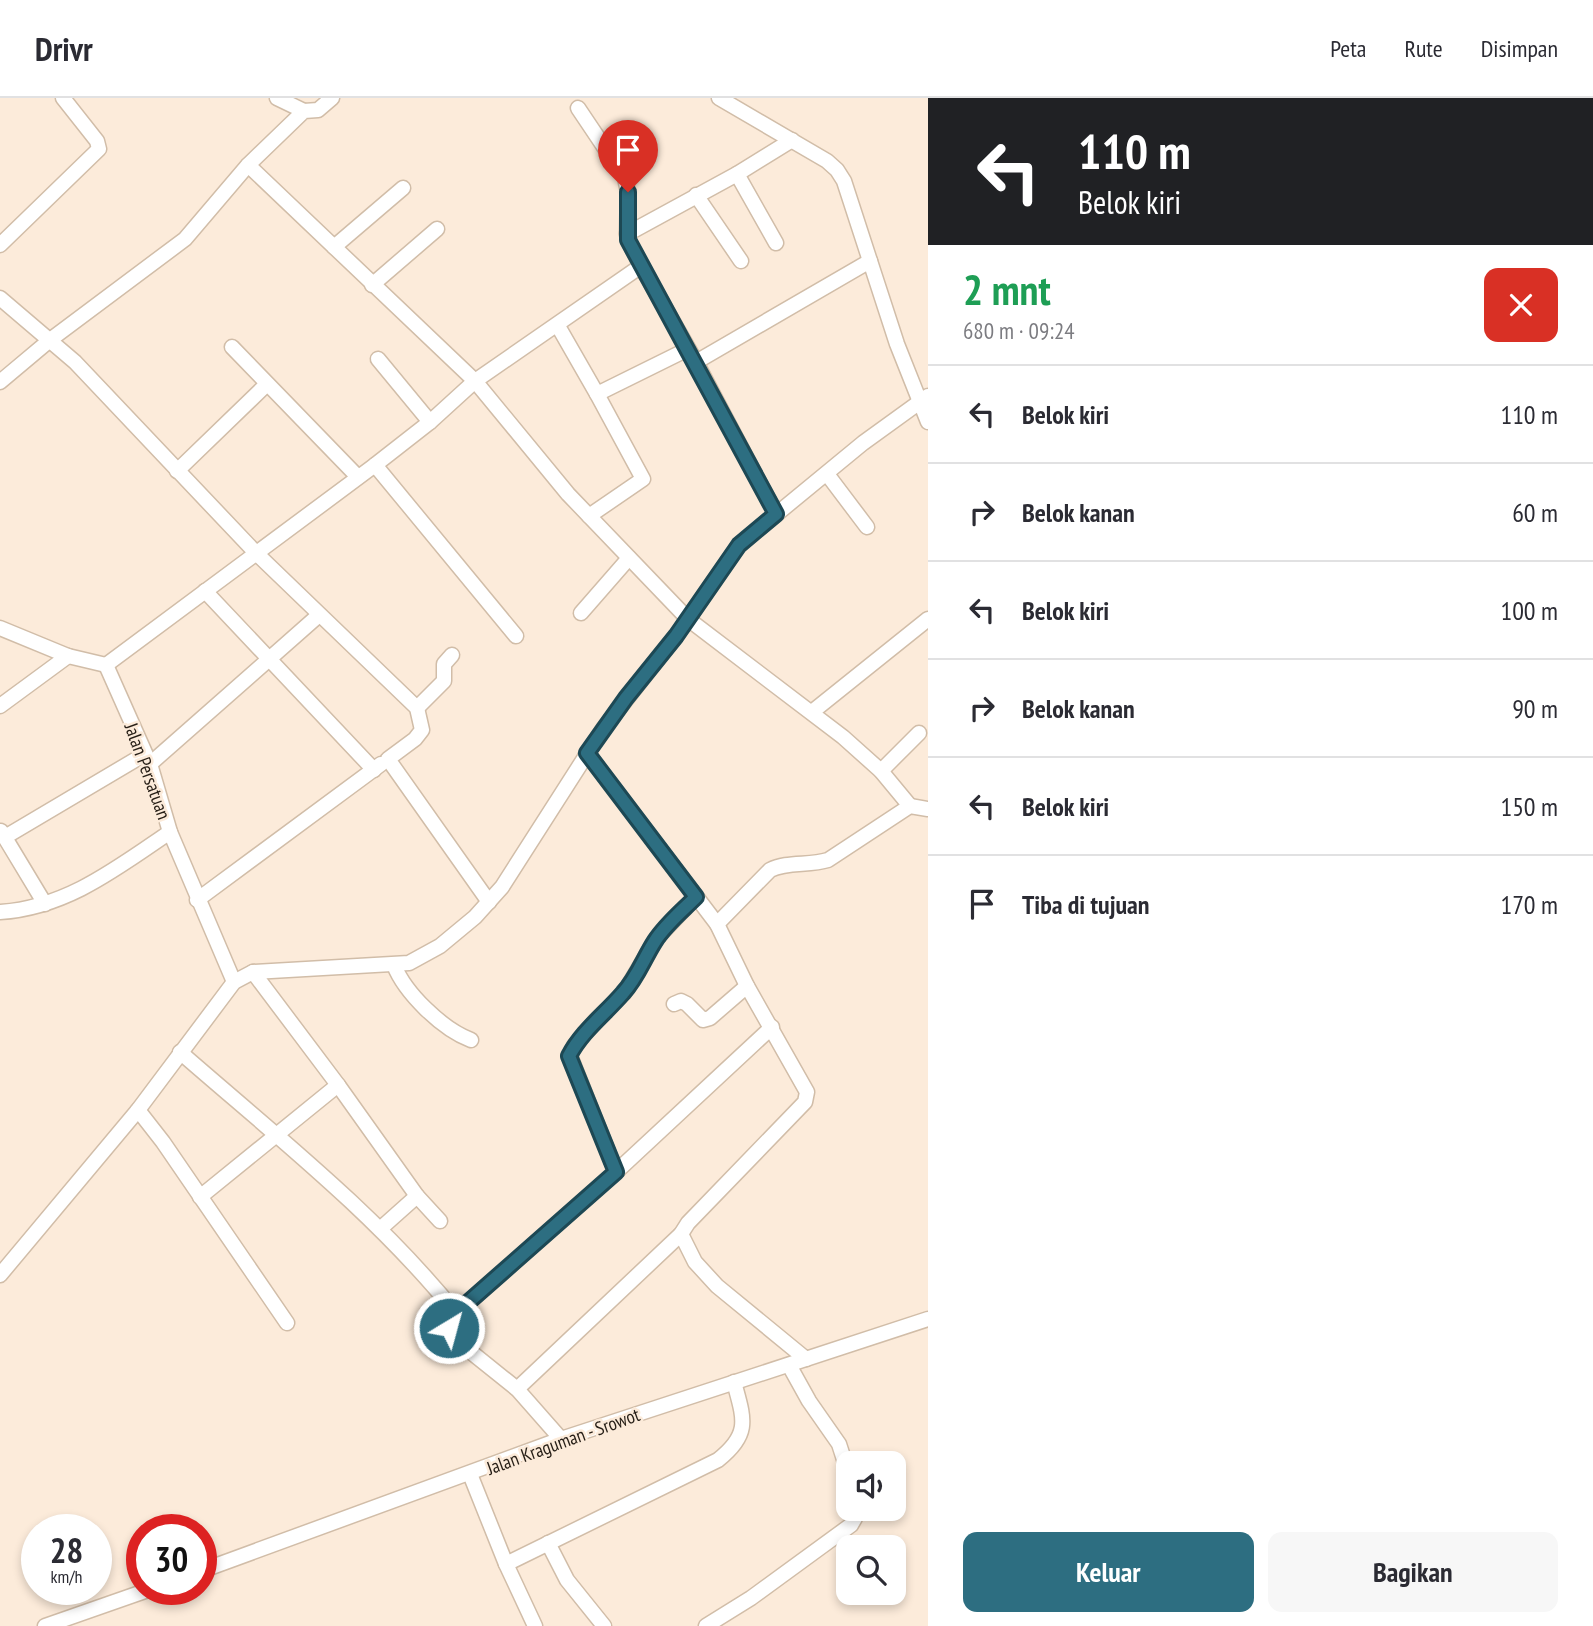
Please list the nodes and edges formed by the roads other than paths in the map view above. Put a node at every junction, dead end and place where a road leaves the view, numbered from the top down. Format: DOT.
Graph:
graph roads {
  1 [pos="277,98"];
  2 [pos="332,98"];
  3 [pos="719,98"];
  4 [pos="71,101"];
  5 [pos="578,108"];
  6 [pos="304,111"];
  7 [pos="792,140"];
  8 [pos="248,165"];
  9 [pos="737,174"];
  10 [pos="403,188"];
  11 [pos="696,195"];
  12 [pos="437,229"];
  13 [pos="626,233"];
  14 [pos="776,243"];
  15 [pos="0,245"];
  16 [pos="334,247"];
  17 [pos="741,261"];
  18 [pos="870,261"];
  19 [pos="641,266"];
  20 [pos="372,285"];
  21 [pos="0,298"];
  22 [pos="558,326"];
  23 [pos="50,340"];
  24 [pos="232,347"];
  25 [pos="688,349"];
  26 [pos="378,359"];
  27 [pos="696,362"];
  28 [pos="475,381"];
  29 [pos="0,382"];
  30 [pos="267,384"];
  31 [pos="597,394"];
  32 [pos="924,399"];
  33 [pos="430,422"];
  34 [pos="928,422"];
  35 [pos="375,465"];
  36 [pos="177,471"];
  37 [pos="827,474"];
  38 [pos="358,477"];
  39 [pos="776,514"];
  40 [pos="589,516"];
  41 [pos="867,527"];
  42 [pos="256,554"];
  43 [pos="629,558"];
  44 [pos="205,591"];
  45 [pos="581,613"];
  46 [pos="319,615"];
  47 [pos="688,619"];
  48 [pos="928,619"];
  49 [pos="0,628"];
  50 [pos="516,636"];
  51 [pos="452,655"];
  52 [pos="68,656"];
  53 [pos="269,658"];
  54 [pos="106,665"];
  55 [pos="0,706"];
  56 [pos="416,708"];
  57 [pos="812,712"];
  58 [pos="919,733"];
  59 [pos="587,753"];
  60 [pos="147,759"];
  61 [pos="388,759"];
  62 [pos="374,770"];
  63 [pos="881,771"];
  64 [pos="910,806"];
  65 [pos="928,809"];
  66 [pos="170,832"];
  67 [pos="2,833"];
  68 [pos="696,897"];
  69 [pos="197,900"];
  70 [pos="489,902"];
  71 [pos="45,905"];
  72 [pos="0,912"];
  73 [pos="717,924"];
  74 [pos="394,965"];
  75 [pos="253,972"];
  76 [pos="233,982"];
  77 [pos="747,986"];
  78 [pos="674,1004"];
  79 [pos="772,1027"];
  80 [pos="471,1040"];
  81 [pos="180,1052"];
  82 [pos="338,1085"];
  83 [pos="138,1110"];
  84 [pos="275,1135"];
  85 [pos="616,1172"];
  86 [pos="417,1196"];
  87 [pos="200,1197"];
  88 [pos="440,1220"];
  89 [pos="380,1230"];
  90 [pos="681,1234"];
  91 [pos="0,1275"];
  92 [pos="456,1313"];
  93 [pos="928,1319"];
  94 [pos="287,1323"];
  95 [pos="806,1359"];
  96 [pos="789,1365"];
  97 [pos="734,1382"];
  98 [pos="517,1389"];
  99 [pos="561,1439"];
  100 [pos="841,1451"];
  101 [pos="470,1474"];
  102 [pos="853,1521"];
  103 [pos="548,1543"];
  104 [pos="506,1564"];
  105 [pos="217,1565"];
  106 [pos="126,1597"];
  107 [pos="45,1626"];
  108 [pos="536,1626"];
  109 [pos="604,1626"];
  110 [pos="706,1626"];
  1 -- 6 [label="street"];
  2 -- 6 [label="street"];
  3 -- 7 [label="street"];
  4 -- 15 [label="street"];
  5 -- 13 [label="street"];
  6 -- 8 [label="street"];
  7 -- 9 [label="street"];
  7 -- 18 [label="street"];
  8 -- 16 [label="street"];
  8 -- 23 [label="street"];
  9 -- 11 [label="street"];
  9 -- 14 [label="street"];
  10 -- 16 [label="street"];
  11 -- 13 [label="street"];
  11 -- 17 [label="street"];
  12 -- 20 [label="street"];
  13 -- 19 [label="street"];
  16 -- 20 [label="street"];
  18 -- 27 [label="street"];
  18 -- 32 [label="street"];
  19 -- 22 [label="street"];
  19 -- 25 [label="street"];
  20 -- 28 [label="street"];
  21 -- 23 [label="street"];
  22 -- 28 [label="street"];
  22 -- 31 [label="street"];
  23 -- 29 [label="street"];
  23 -- 36 [label="street"];
  24 -- 30 [label="street"];
  25 -- 27 [label="street"];
  25 -- 31 [label="street"];
  26 -- 33 [label="street"];
  27 -- 39 [label="street"];
  28 -- 33 [label="street"];
  28 -- 40 [label="street"];
  30 -- 36 [label="street"];
  30 -- 38 [label="street"];
  31 -- 40 [label="street"];
  32 -- 34 [label="street"];
  32 -- 37 [label="street"];
  33 -- 35 [label="street"];
  35 -- 38 [label="street"];
  35 -- 50 [label="street"];
  36 -- 42 [label="street"];
  37 -- 39 [label="street"];
  37 -- 41 [label="street"];
  38 -- 42 [label="street"];
  39 -- 47 [label="street"];
  40 -- 43 [label="street"];
  42 -- 44 [label="street"];
  42 -- 46 [label="street"];
  43 -- 45 [label="street"];
  43 -- 47 [label="street"];
  44 -- 53 [label="street"];
  44 -- 54 [label="street"];
  46 -- 53 [label="street"];
  46 -- 56 [label="street"];
  47 -- 57 [label="street"];
  47 -- 59 [label="street"];
  48 -- 57 [label="street"];
  49 -- 52 [label="street"];
  51 -- 56 [label="street"];
  52 -- 54 [label="street"];
  52 -- 55 [label="street"];
  53 -- 60 [label="street"];
  53 -- 62 [label="street"];
  54 -- 60 [label="street, Jalan Persatuan"];
  56 -- 61 [label="street"];
  57 -- 63 [label="street"];
  58 -- 63 [label="street"];
  59 -- 68 [label="street"];
  59 -- 70 [label="street"];
  60 -- 66 [label="street, Jalan Persatuan"];
  60 -- 67 [label="street"];
  61 -- 62 [label="street"];
  61 -- 70 [label="street"];
  62 -- 69 [label="street"];
  63 -- 64 [label="street"];
  64 -- 65 [label="street"];
  64 -- 73 [label="street"];
  66 -- 69 [label="street, Jalan Persatuan"];
  66 -- 71 [label="street"];
  67 -- 71 [label="street"];
  68 -- 73 [label="street"];
  68 -- 85 [label="street"];
  69 -- 76 [label="street, Jalan Persatuan"];
  70 -- 74 [label="street"];
  71 -- 72 [label="street"];
  73 -- 77 [label="street"];
  74 -- 75 [label="street"];
  74 -- 80 [label="street"];
  75 -- 76 [label="street"];
  75 -- 82 [label="street"];
  76 -- 81 [label="street"];
  77 -- 78 [label="street"];
  77 -- 79 [label="street"];
  79 -- 85 [label="street"];
  79 -- 90 [label="street"];
  81 -- 83 [label="street"];
  81 -- 84 [label="street"];
  82 -- 84 [label="street"];
  82 -- 86 [label="street"];
  83 -- 87 [label="street"];
  83 -- 91 [label="street"];
  84 -- 87 [label="street"];
  84 -- 89 [label="street"];
  85 -- 92 [label="street"];
  86 -- 88 [label="street"];
  86 -- 89 [label="street"];
  87 -- 94 [label="street"];
  89 -- 92 [label="street"];
  90 -- 95 [label="street"];
  90 -- 98 [label="street"];
  92 -- 98 [label="street"];
  93 -- 95 [label="street, Jalan Kraguman - Srowot"];
  95 -- 96 [label="street, Jalan Kraguman - Srowot"];
  96 -- 97 [label="street, Jalan Kraguman - Srowot"];
  96 -- 100 [label="street"];
  97 -- 99 [label="street, Jalan Kraguman - Srowot"];
  97 -- 103 [label="street"];
  98 -- 99 [label="street"];
  99 -- 101 [label="street, Jalan Kraguman - Srowot"];
  101 -- 104 [label="street"];
  101 -- 105 [label="street, Jalan Kraguman - Srowot"];
  102 -- 110 [label="street"];
  103 -- 104 [label="street"];
  103 -- 109 [label="street"];
  104 -- 108 [label="street"];
  106 -- 107 [label="street"];
}
